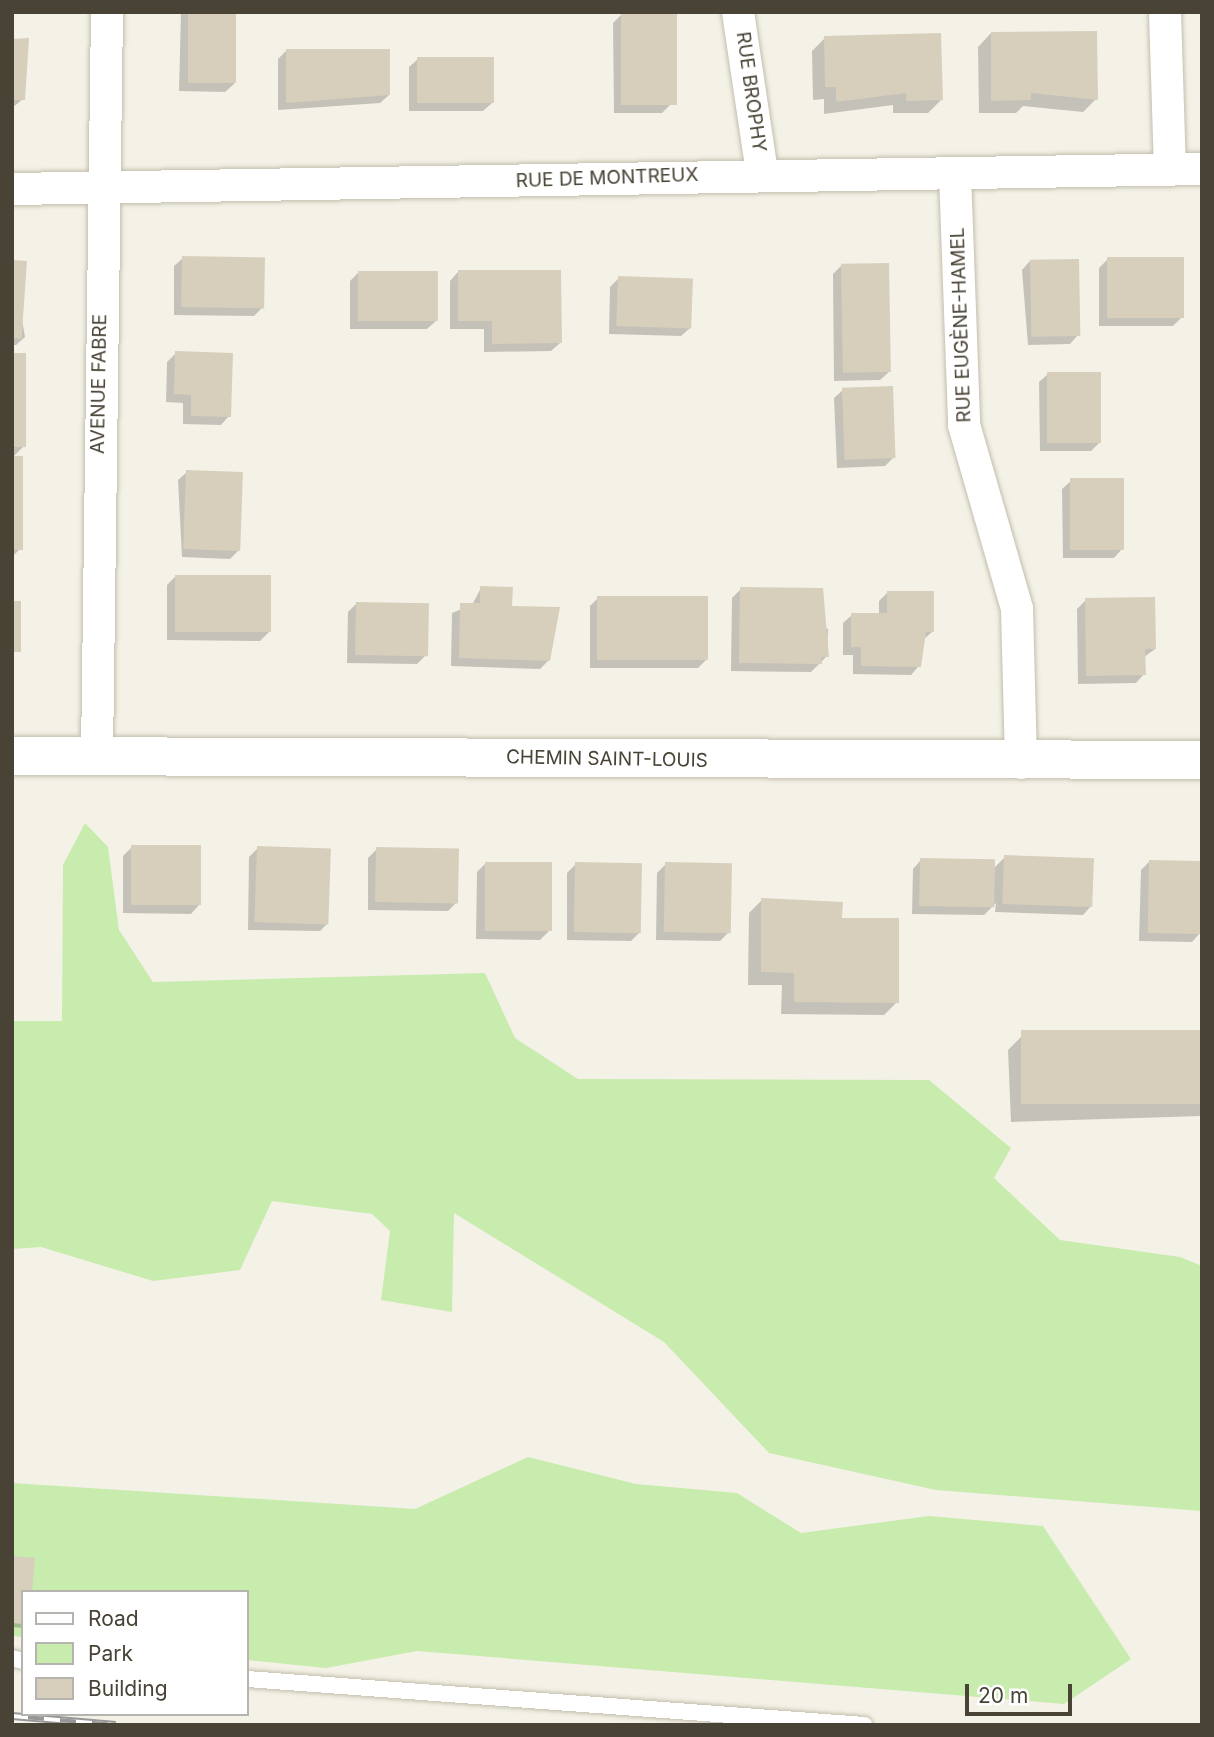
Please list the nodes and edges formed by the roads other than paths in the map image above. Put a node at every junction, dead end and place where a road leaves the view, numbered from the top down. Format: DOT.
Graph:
graph roads {
  1 [pos="107,12"];
  2 [pos="738,12"];
  3 [pos="1165,12"];
  4 [pos="1170,169"];
  5 [pos="1202,169"];
  6 [pos="762,173"];
  7 [pos="955,174"];
  8 [pos="103,187"];
  9 [pos="12,189"];
  10 [pos="97,755"];
  11 [pos="12,756"];
  12 [pos="1202,761"];
  13 [pos="1021,763"];
  14 [pos="248,1679"];
  15 [pos="864,1725"];
  1 -- 8 [label="street, AVENUE FABRE"];
  2 -- 6 [label="street, RUE BROPHY"];
  3 -- 4 [label="street"];
  4 -- 5 [label="street, RUE DE MONTREUX"];
  4 -- 7 [label="street, RUE DE MONTREUX"];
  6 -- 7 [label="street, RUE DE MONTREUX"];
  6 -- 8 [label="street, RUE DE MONTREUX"];
  7 -- 13 [label="street, RUE EUGÈNE-HAMEL"];
  8 -- 9 [label="street, RUE DE MONTREUX"];
  8 -- 10 [label="street, AVENUE FABRE"];
  10 -- 11 [label="street, CHEMIN SAINT-LOUIS"];
  10 -- 13 [label="street, CHEMIN SAINT-LOUIS"];
  12 -- 13 [label="street, CHEMIN SAINT-LOUIS"];
  14 -- 15 [label="lane"];
}
